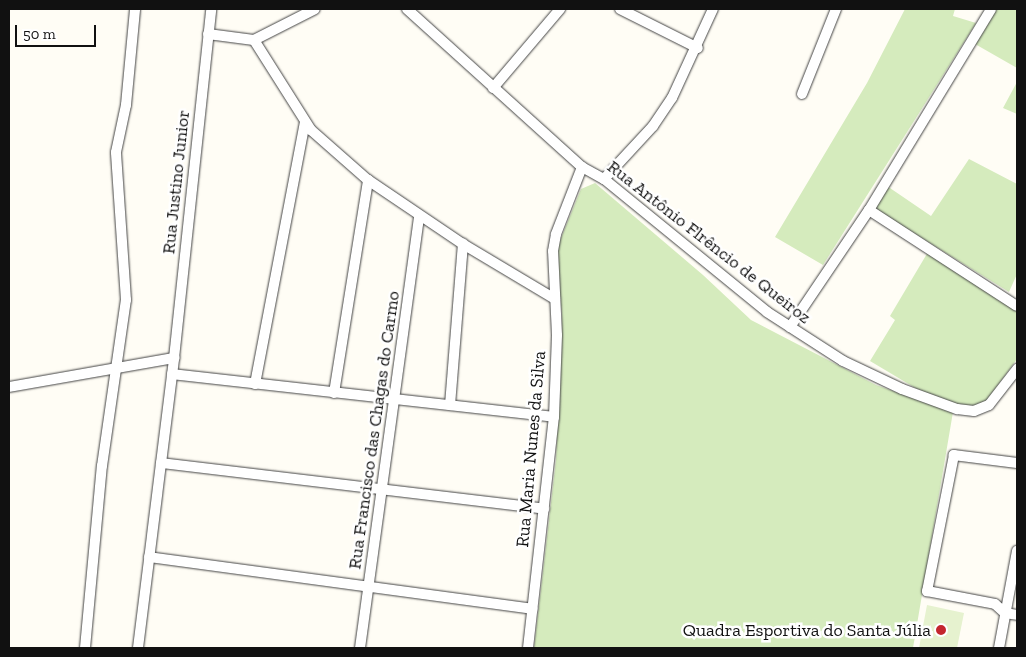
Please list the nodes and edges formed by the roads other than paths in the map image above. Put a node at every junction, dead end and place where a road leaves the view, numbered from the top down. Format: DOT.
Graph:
graph roads {
  1 [pos="135,9"];
  2 [pos="211,9"];
  3 [pos="315,9"];
  4 [pos="407,9"];
  5 [pos="558,9"];
  6 [pos="620,9"];
  7 [pos="714,9"];
  8 [pos="836,9"];
  9 [pos="991,9"];
  10 [pos="208,34"];
  11 [pos="254,40"];
  12 [pos="698,48"];
  13 [pos="493,88"];
  14 [pos="802,94"];
  15 [pos="305,122"];
  16 [pos="582,167"];
  17 [pos="604,179"];
  18 [pos="368,180"];
  19 [pos="869,210"];
  20 [pos="419,216"];
  21 [pos="463,244"];
  22 [pos="555,300"];
  23 [pos="1017,306"];
  24 [pos="790,327"];
  25 [pos="174,358"];
  26 [pos="119,368"];
  27 [pos="1017,369"];
  28 [pos="172,374"];
  29 [pos="255,384"];
  30 [pos="9,387"];
  31 [pos="334,392"];
  32 [pos="396,398"];
  33 [pos="450,405"];
  34 [pos="554,417"];
  35 [pos="161,463"];
  36 [pos="1017,463"];
  37 [pos="383,490"];
  38 [pos="544,509"];
  39 [pos="1017,551"];
  40 [pos="149,557"];
  41 [pos="369,587"];
  42 [pos="1013,598"];
  43 [pos="995,604"];
  44 [pos="532,608"];
  45 [pos="1005,613"];
  46 [pos="1017,616"];
  47 [pos="85,648"];
  48 [pos="138,648"];
  49 [pos="360,648"];
  50 [pos="528,648"];
  51 [pos="999,648"];
  1 -- 26 [label="street"];
  2 -- 10 [label="street, Rua Justino Junior"];
  3 -- 11 [label="street"];
  4 -- 13 [label="street, Rua Antônio Flrêncio de Queiroz"];
  5 -- 13 [label="street"];
  6 -- 12 [label="street"];
  7 -- 12 [label="street"];
  8 -- 14 [label="street"];
  9 -- 19 [label="street"];
  10 -- 11 [label="street"];
  10 -- 25 [label="street, Rua Justino Junior"];
  11 -- 15 [label="street"];
  12 -- 17 [label="street"];
  13 -- 16 [label="street, Rua Antônio Flrêncio de Queiroz"];
  15 -- 18 [label="street"];
  15 -- 29 [label="street"];
  16 -- 17 [label="street, Rua Antônio Flrêncio de Queiroz"];
  16 -- 22 [label="street, Rua Maria Nunes da Silva"];
  17 -- 24 [label="street, Rua Antônio Flrêncio de Queiroz"];
  18 -- 20 [label="street"];
  18 -- 31 [label="street"];
  19 -- 23 [label="street"];
  19 -- 24 [label="street"];
  20 -- 21 [label="street"];
  20 -- 32 [label="street, Rua Francisco das Chagas do Carmo"];
  21 -- 22 [label="street"];
  21 -- 33 [label="street"];
  22 -- 34 [label="street, Rua Maria Nunes da Silva"];
  24 -- 27 [label="street, Rua Antônio Flrêncio de Queiroz"];
  25 -- 26 [label="street"];
  25 -- 28 [label="street, Rua Justino Junior"];
  26 -- 30 [label="street"];
  26 -- 47 [label="street"];
  28 -- 29 [label="street"];
  28 -- 35 [label="street, Rua Justino Junior"];
  29 -- 31 [label="street"];
  31 -- 32 [label="street"];
  32 -- 33 [label="street"];
  32 -- 37 [label="street, Rua Francisco das Chagas do Carmo"];
  33 -- 34 [label="street"];
  34 -- 38 [label="street, Rua Maria Nunes da Silva"];
  35 -- 37 [label="street"];
  35 -- 40 [label="street, Rua Justino Junior"];
  36 -- 43 [label="street"];
  37 -- 38 [label="street"];
  37 -- 41 [label="street, Rua Francisco das Chagas do Carmo"];
  38 -- 44 [label="street, Rua Maria Nunes da Silva"];
  39 -- 42 [label="street"];
  40 -- 41 [label="street"];
  40 -- 48 [label="street, Rua Justino Junior"];
  41 -- 44 [label="street"];
  41 -- 49 [label="street, Rua Francisco das Chagas do Carmo"];
  42 -- 43 [label="street"];
  42 -- 45 [label="street"];
  43 -- 45 [label="street"];
  44 -- 50 [label="street, Rua Maria Nunes da Silva"];
  45 -- 46 [label="street"];
  45 -- 51 [label="street"];
}
